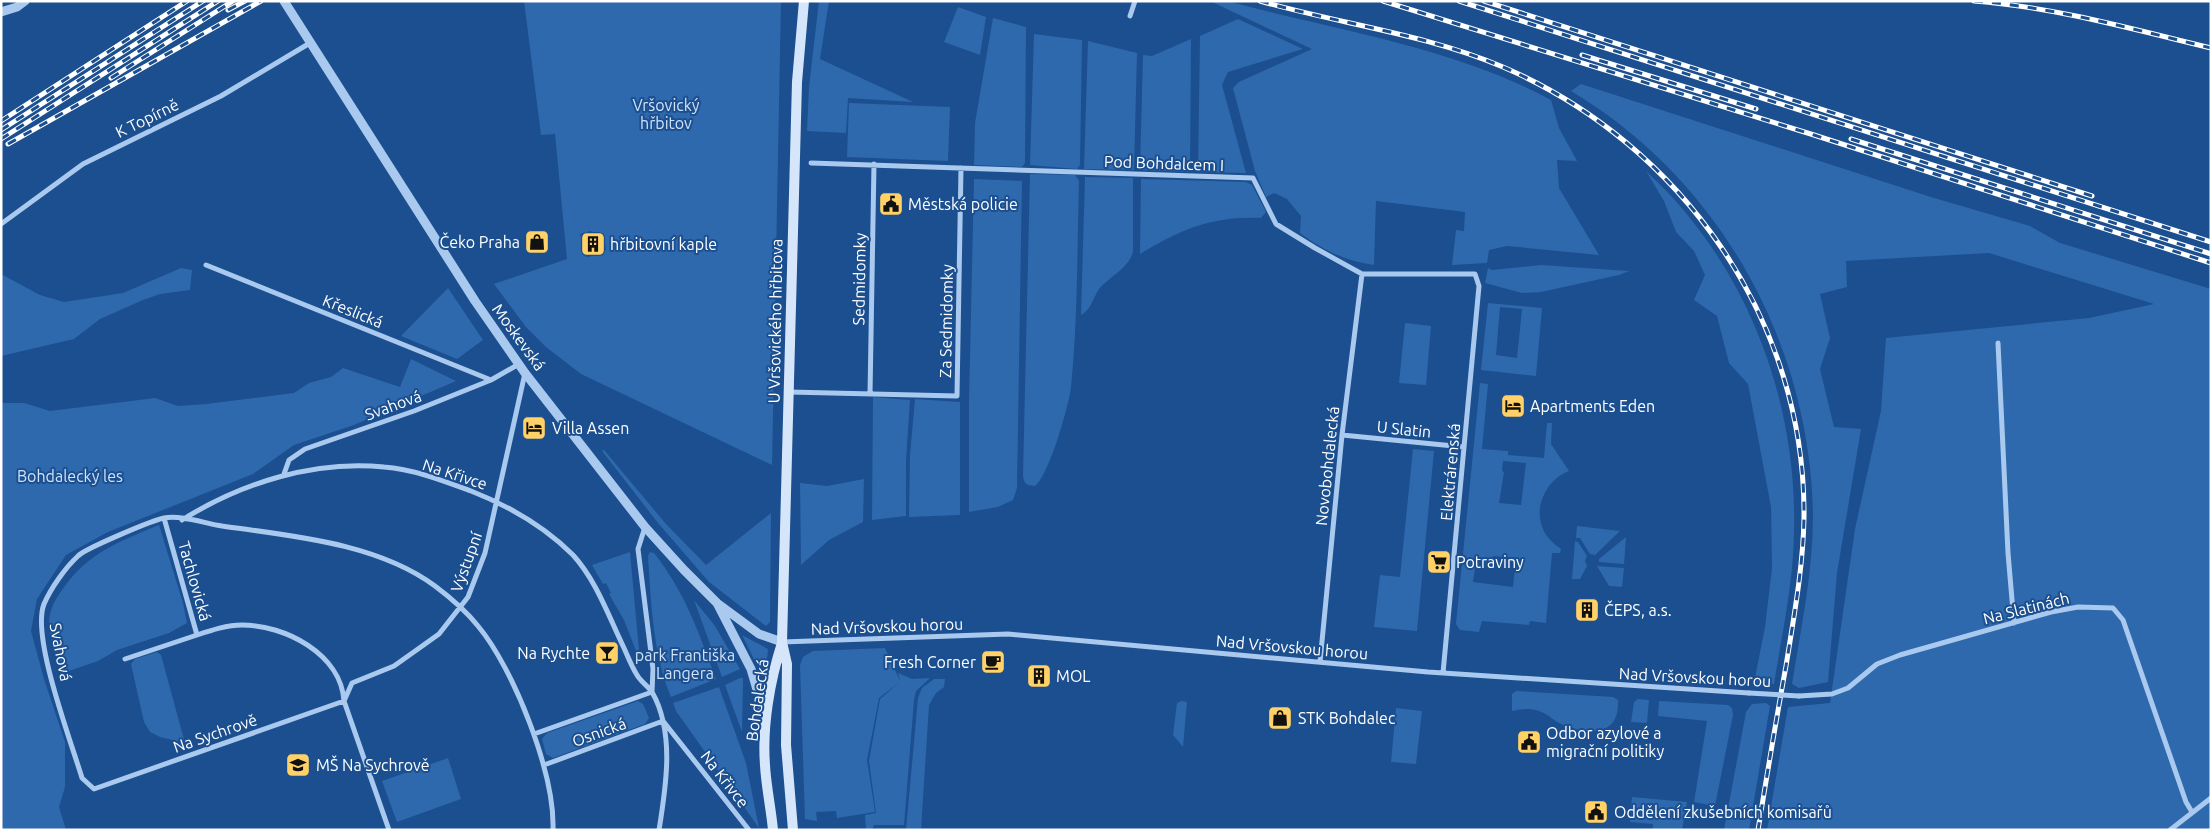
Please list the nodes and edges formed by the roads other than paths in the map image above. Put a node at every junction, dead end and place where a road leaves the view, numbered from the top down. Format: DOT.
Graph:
graph roads {
  1 [pos="25,1"];
  2 [pos="284,1"];
  3 [pos="804,1"];
  4 [pos="1135,1"];
  5 [pos="1,12"];
  6 [pos="1130,16"];
  7 [pos="310,43"];
  8 [pos="811,163"];
  9 [pos="874,164"];
  10 [pos="961,168"];
  11 [pos="1,224"];
  12 [pos="206,265"];
  13 [pos="1362,274"];
  14 [pos="1475,274"];
  15 [pos="1998,343"];
  16 [pos="519,364"];
  17 [pos="525,373"];
  18 [pos="490,380"];
  19 [pos="789,392"];
  20 [pos="870,394"];
  21 [pos="1342,435"];
  22 [pos="1464,447"];
  23 [pos="284,474"];
  24 [pos="497,501"];
  25 [pos="164,518"];
  26 [pos="182,520"];
  27 [pos="645,526"];
  28 [pos="717,602"];
  29 [pos="461,608"];
  30 [pos="2014,623"];
  31 [pos="197,635"];
  32 [pos="782,642"];
  33 [pos="125,659"];
  34 [pos="1320,662"];
  35 [pos="1443,672"];
  36 [pos="652,692"];
  37 [pos="1799,696"];
  38 [pos="344,701"];
  39 [pos="663,721"];
  40 [pos="767,722"];
  41 [pos="534,734"];
  42 [pos="544,766"];
  43 [pos="94,789"];
  44 [pos="2211,798"];
  45 [pos="2192,812"];
  46 [pos="389,830"];
  47 [pos="553,830"];
  48 [pos="659,830"];
  49 [pos="749,830"];
  50 [pos="774,830"];
  51 [pos="793,830"];
  52 [pos="2170,830"];
  1 -- 5 [label="street"];
  2 -- 7 [label="street, Moskevská"];
  3 -- 19 [label="main road, U Vršovického hřbitova"];
  4 -- 6 [label="street"];
  7 -- 11 [label="street, K Topírně"];
  7 -- 16 [label="street, Moskevská"];
  8 -- 9 [label="street, Pod Bohdalcem I"];
  9 -- 10 [label="street, Pod Bohdalcem I"];
  9 -- 20 [label="street, Sedmidomky"];
  10 -- 13 [label="street, Pod Bohdalcem I"];
  10 -- 20 [label="street, Za Sedmidomky"];
  12 -- 18 [label="street, Křeslická"];
  13 -- 14 [label="street, Pod Bohdalcem I"];
  13 -- 21 [label="street, Novobohdalecká"];
  14 -- 22 [label="street, Elektrárenská"];
  15 -- 30 [label="street"];
  16 -- 17 [label="street, Moskevská"];
  16 -- 18 [label="street, Svahová"];
  17 -- 24 [label="street, Výstupní"];
  17 -- 27 [label="street, Moskevská"];
  18 -- 23 [label="street, Svahová"];
  19 -- 20 [label="street, Za Sedmidomky"];
  19 -- 32 [label="main road, U Vršovického hřbitova"];
  21 -- 22 [label="street, U Slatin"];
  21 -- 34 [label="street, Novobohdalecká"];
  22 -- 35 [label="street, Elektrárenská"];
  23 -- 24 [label="street, Na Křivce"];
  23 -- 26 [label="street, Na Křivce"];
  24 -- 29 [label="street, Výstupní"];
  24 -- 36 [label="street, Na Křivce"];
  25 -- 26 [label="street"];
  25 -- 31 [label="street, Tachlovická"];
  25 -- 43 [label="street, Svahová"];
  26 -- 29 [label="street"];
  27 -- 28 [label="street, Moskevská"];
  27 -- 36 [label="street, Na Křivce"];
  28 -- 32 [label="street, Moskevská"];
  28 -- 40 [label="street"];
  29 -- 38 [label="street, Výstupní"];
  29 -- 41 [label="street"];
  30 -- 37 [label="street, Na Slatinách"];
  30 -- 45 [label="street, Na Slatinách"];
  31 -- 33 [label="street, Tachlovická"];
  31 -- 38 [label="street"];
  32 -- 34 [label="street, Nad Vršovskou horou"];
  32 -- 40 [label="main road, Bohdalecká"];
  32 -- 51 [label="main road, Bohdalecká"];
  34 -- 35 [label="street, Nad Vršovskou horou"];
  35 -- 37 [label="street, Nad Vršovskou horou, bridge"];
  36 -- 39 [label="street, Na Křivce"];
  36 -- 41 [label="street, Osnická"];
  38 -- 43 [label="street, Na Sychrově"];
  38 -- 46 [label="street"];
  39 -- 42 [label="street, Osnická"];
  39 -- 48 [label="street, Na Křivce"];
  39 -- 49 [label="street, Na Křivce"];
  40 -- 50 [label="main road, Bohdalecká"];
  41 -- 42 [label="street"];
  42 -- 47 [label="street"];
  44 -- 45 [label="street"];
  45 -- 52 [label="street"];
}
